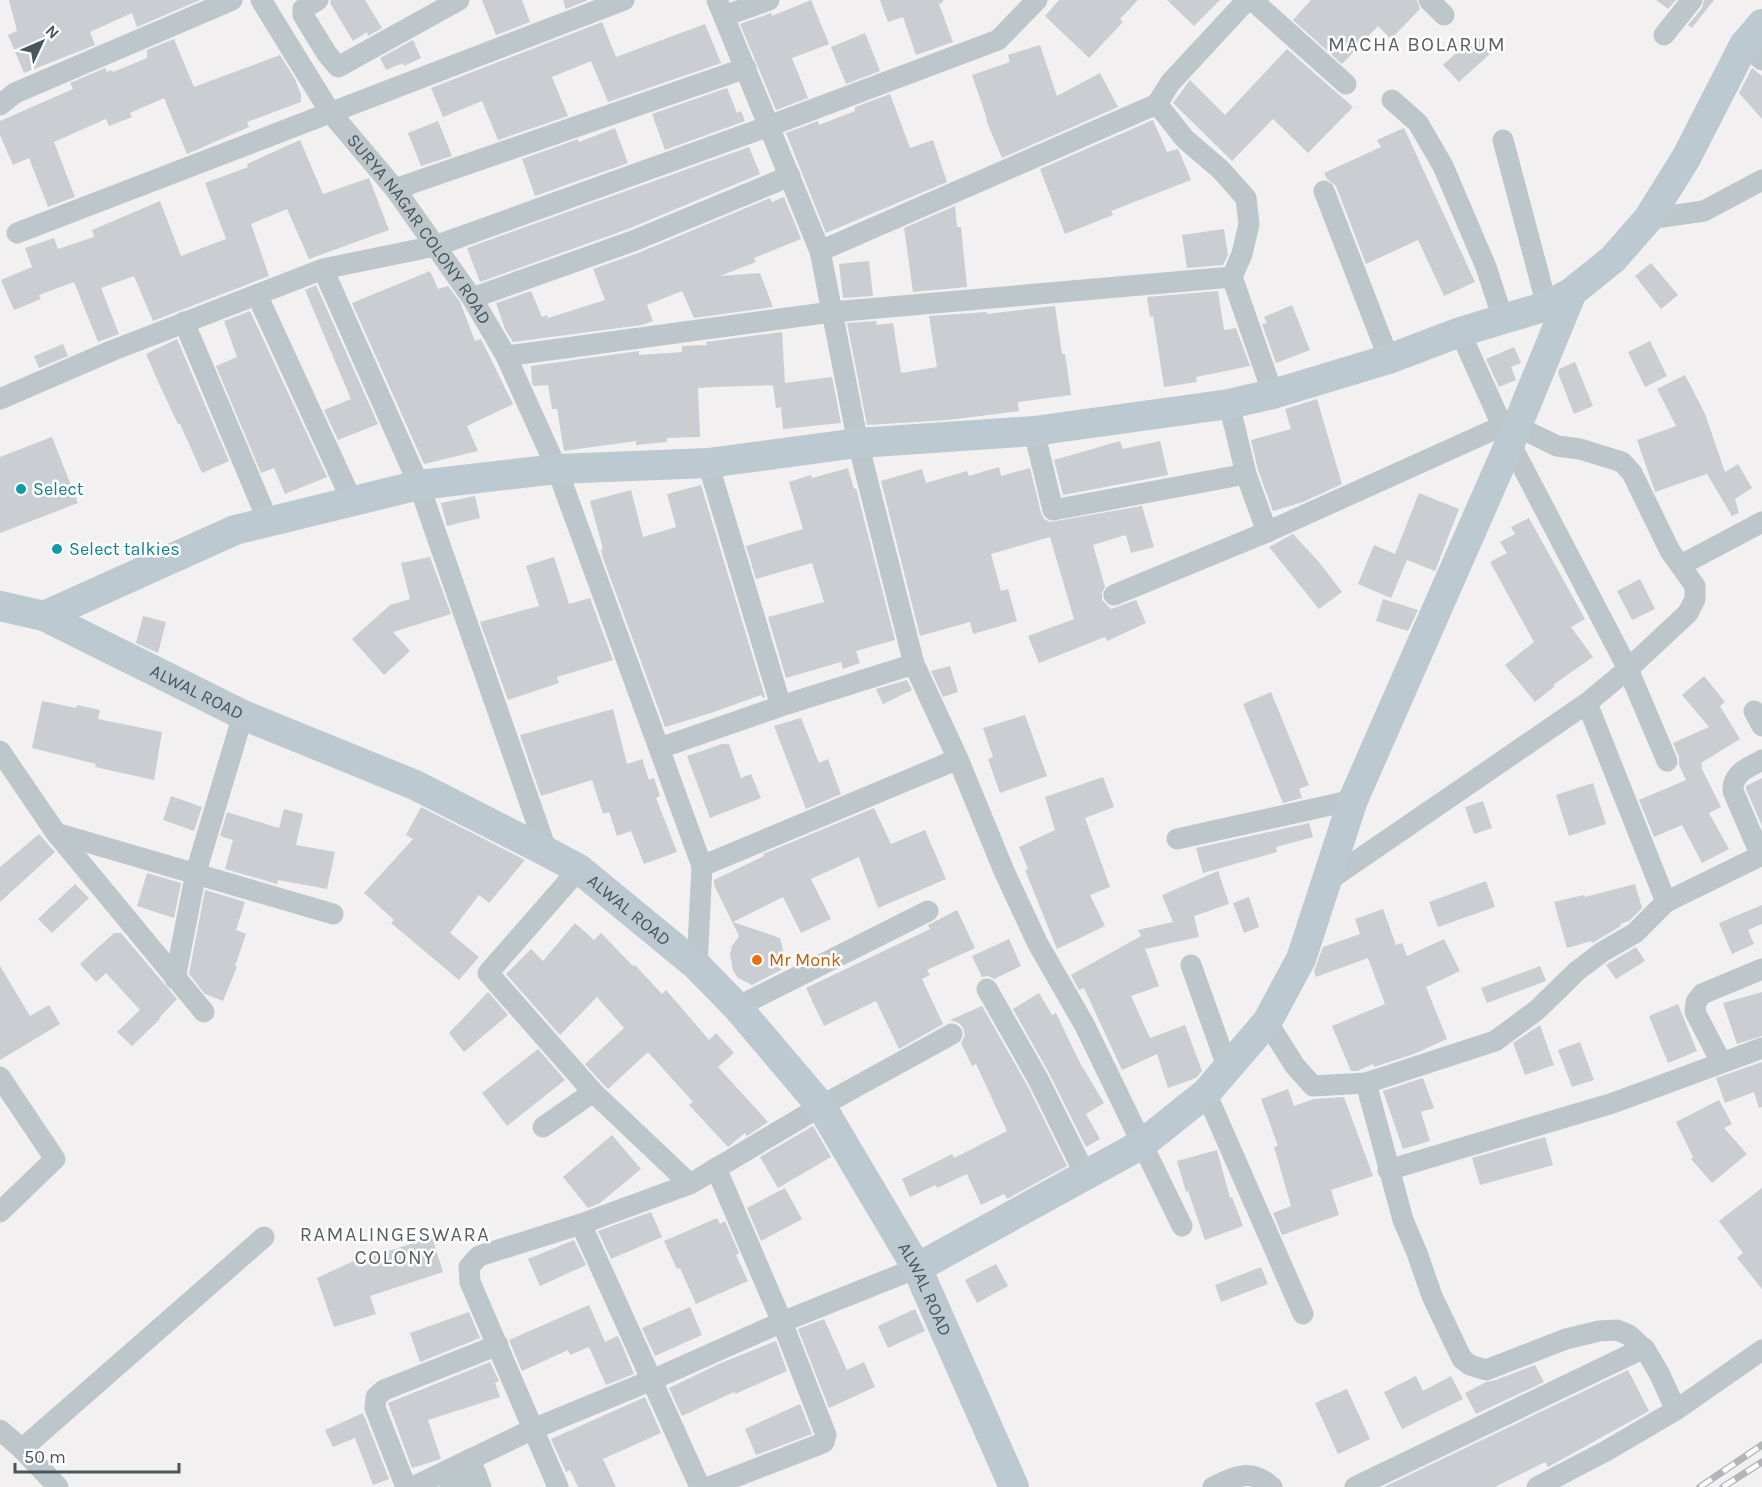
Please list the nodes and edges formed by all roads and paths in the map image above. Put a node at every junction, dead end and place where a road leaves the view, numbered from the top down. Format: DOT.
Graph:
graph roads {
  1 [pos="232,0"];
  2 [pos="261,0"];
  3 [pos="318,0"];
  4 [pos="459,0"];
  5 [pos="624,0"];
  6 [pos="769,0"];
  7 [pos="1036,0"];
  8 [pos="1247,0"];
  9 [pos="1252,0"];
  10 [pos="1692,0"];
  11 [pos="721,8"];
  12 [pos="1664,35"];
  13 [pos="1756,43"];
  14 [pos="327,54"];
  15 [pos="746,68"];
  16 [pos="304,71"];
  17 [pos="1346,84"];
  18 [pos="1392,100"];
  19 [pos="1156,104"];
  20 [pos="0,105"];
  21 [pos="330,112"];
  22 [pos="769,126"];
  23 [pos="1503,140"];
  24 [pos="790,176"];
  25 [pos="1762,180"];
  26 [pos="395,189"];
  27 [pos="1324,191"];
  28 [pos="1648,219"];
  29 [pos="17,233"];
  30 [pos="435,246"];
  31 [pos="820,251"];
  32 [pos="322,269"];
  33 [pos="1232,277"];
  34 [pos="257,295"];
  35 [pos="472,298"];
  36 [pos="1559,299"];
  37 [pos="832,312"];
  38 [pos="1503,319"];
  39 [pos="184,322"];
  40 [pos="1460,332"];
  41 [pos="506,356"];
  42 [pos="1389,359"];
  43 [pos="1273,394"];
  44 [pos="0,399"];
  45 [pos="1229,404"];
  46 [pos="1034,431"];
  47 [pos="1509,432"];
  48 [pos="858,443"];
  49 [pos="708,463"];
  50 [pos="557,469"];
  51 [pos="1246,474"];
  52 [pos="419,484"];
  53 [pos="352,501"];
  54 [pos="268,521"];
  55 [pos="1762,522"];
  56 [pos="1267,532"];
  57 [pos="1681,565"];
  58 [pos="1114,595"];
  59 [pos="0,606"];
  60 [pos="44,616"];
  61 [pos="914,664"];
  62 [pos="1628,669"];
  63 [pos="1587,703"];
  64 [pos="781,706"];
  65 [pos="243,715"];
  66 [pos="660,748"];
  67 [pos="0,751"];
  68 [pos="958,759"];
  69 [pos="1762,760"];
  70 [pos="1667,761"];
  71 [pos="1353,800"];
  72 [pos="56,833"];
  73 [pos="1177,839"];
  74 [pos="548,852"];
  75 [pos="1762,856"];
  76 [pos="702,866"];
  77 [pos="579,869"];
  78 [pos="196,872"];
  79 [pos="1326,882"];
  80 [pos="1666,902"];
  81 [pos="928,911"];
  82 [pos="333,914"];
  83 [pos="697,966"];
  84 [pos="1191,966"];
  85 [pos="1762,969"];
  86 [pos="175,979"];
  87 [pos="987,989"];
  88 [pos="737,1007"];
  89 [pos="204,1012"];
  90 [pos="1267,1022"];
  91 [pos="952,1034"];
  92 [pos="1762,1048"];
  93 [pos="1721,1062"];
  94 [pos="1228,1069"];
  95 [pos="0,1077"];
  96 [pos="1366,1083"];
  97 [pos="593,1092"];
  98 [pos="1206,1093"];
  99 [pos="821,1106"];
  100 [pos="543,1127"];
  101 [pos="1142,1144"];
  102 [pos="716,1168"];
  103 [pos="1389,1170"];
  104 [pos="1085,1174"];
  105 [pos="690,1184"];
  106 [pos="0,1212"];
  107 [pos="581,1224"];
  108 [pos="1182,1226"];
  109 [pos="264,1237"];
  110 [pos="917,1268"];
  111 [pos="1303,1314"];
  112 [pos="782,1322"];
  113 [pos="498,1345"];
  114 [pos="1644,1348"];
  115 [pos="1762,1350"];
  116 [pos="652,1380"];
  117 [pos="1676,1410"];
  118 [pos="533,1429"];
  119 [pos="0,1430"];
  120 [pos="22,1449"];
  121 [pos="476,1474"];
  122 [pos="443,1483"];
  123 [pos="58,1487"];
  124 [pos="406,1487"];
  125 [pos="413,1487"];
  126 [pos="558,1487"];
  127 [pos="700,1487"];
  128 [pos="709,1487"];
  129 [pos="1014,1487"];
  130 [pos="1213,1487"];
  131 [pos="1272,1487"];
  132 [pos="1355,1487"];
  133 [pos="1537,1487"];
  1 -- 20 [label="street"];
  2 -- 16 [label="street, SURYA NAGAR COLONY ROAD"];
  3 -- 14 [label="street"];
  4 -- 14 [label="street"];
  5 -- 21 [label="street"];
  6 -- 11 [label="street"];
  7 -- 22 [label="street"];
  8 -- 19 [label="street"];
  9 -- 17 [label="street"];
  10 -- 12 [label="street"];
  11 -- 15 [label="street"];
  13 -- 28 [label="street"];
  14 -- 16 [label="street"];
  15 -- 22 [label="street"];
  15 -- 26 [label="street"];
  16 -- 21 [label="street, SURYA NAGAR COLONY ROAD"];
  18 -- 38 [label="street"];
  19 -- 31 [label="street"];
  19 -- 33 [label="street"];
  21 -- 26 [label="street, SURYA NAGAR COLONY ROAD"];
  21 -- 29 [label="street"];
  22 -- 24 [label="street"];
  22 -- 30 [label="street"];
  23 -- 36 [label="street"];
  24 -- 31 [label="street"];
  24 -- 35 [label="street"];
  25 -- 28 [label="street"];
  26 -- 30 [label="street, SURYA NAGAR COLONY ROAD"];
  27 -- 42 [label="street"];
  28 -- 36 [label="street"];
  30 -- 32 [label="street"];
  30 -- 35 [label="street, SURYA NAGAR COLONY ROAD"];
  31 -- 37 [label="street"];
  32 -- 34 [label="street"];
  32 -- 52 [label="street"];
  33 -- 37 [label="street"];
  33 -- 43 [label="street"];
  34 -- 39 [label="street"];
  34 -- 53 [label="street"];
  35 -- 41 [label="street, SURYA NAGAR COLONY ROAD"];
  36 -- 38 [label="street"];
  36 -- 47 [label="street"];
  37 -- 41 [label="street"];
  37 -- 48 [label="street"];
  38 -- 40 [label="street"];
  39 -- 44 [label="street"];
  39 -- 54 [label="street"];
  40 -- 42 [label="street"];
  40 -- 47 [label="street"];
  41 -- 50 [label="street, SURYA NAGAR COLONY ROAD"];
  42 -- 43 [label="street"];
  43 -- 45 [label="street"];
  45 -- 46 [label="street"];
  45 -- 51 [label="street"];
  46 -- 48 [label="street"];
  46 -- 51 [label="street"];
  47 -- 56 [label="street"];
  47 -- 57 [label="street"];
  47 -- 62 [label="street"];
  47 -- 71 [label="street"];
  48 -- 49 [label="street"];
  48 -- 61 [label="street"];
  49 -- 50 [label="street"];
  49 -- 64 [label="street"];
  50 -- 52 [label="street"];
  50 -- 66 [label="street, SURYA NAGAR COLONY ROAD"];
  51 -- 56 [label="street"];
  52 -- 53 [label="street"];
  52 -- 74 [label="street"];
  53 -- 54 [label="street"];
  54 -- 60 [label="street"];
  55 -- 57 [label="street"];
  56 -- 58 [label="street"];
  57 -- 62 [label="street"];
  59 -- 60 [label="street, ALWAL ROAD"];
  60 -- 65 [label="street, ALWAL ROAD"];
  61 -- 64 [label="street"];
  61 -- 68 [label="street"];
  62 -- 63 [label="street"];
  62 -- 70 [label="street"];
  63 -- 79 [label="street"];
  63 -- 80 [label="street"];
  64 -- 66 [label="street"];
  65 -- 74 [label="street, ALWAL ROAD"];
  65 -- 78 [label="street"];
  66 -- 76 [label="street, SURYA NAGAR COLONY ROAD"];
  67 -- 72 [label="street"];
  68 -- 76 [label="street"];
  68 -- 101 [label="street"];
  69 -- 75 [label="street"];
  71 -- 73 [label="street"];
  71 -- 79 [label="street"];
  72 -- 78 [label="street"];
  72 -- 86 [label="street"];
  74 -- 77 [label="street, ALWAL ROAD"];
  75 -- 80 [label="street"];
  76 -- 83 [label="street"];
  77 -- 83 [label="street, ALWAL ROAD"];
  77 -- 97 [label="street"];
  78 -- 82 [label="street"];
  78 -- 86 [label="street"];
  79 -- 90 [label="street"];
  80 -- 96 [label="street"];
  81 -- 88 [label="street"];
  83 -- 88 [label="street, ALWAL ROAD"];
  84 -- 94 [label="street"];
  85 -- 93 [label="street"];
  86 -- 89 [label="street"];
  87 -- 104 [label="street"];
  88 -- 99 [label="street, ALWAL ROAD"];
  90 -- 94 [label="street"];
  90 -- 96 [label="street"];
  91 -- 99 [label="street"];
  92 -- 93 [label="street"];
  93 -- 103 [label="street"];
  94 -- 98 [label="street"];
  95 -- 106 [label="street"];
  96 -- 103 [label="street"];
  97 -- 100 [label="street"];
  97 -- 105 [label="street"];
  98 -- 101 [label="street"];
  98 -- 111 [label="street"];
  99 -- 102 [label="street"];
  99 -- 110 [label="street, ALWAL ROAD"];
  101 -- 104 [label="street"];
  101 -- 108 [label="street"];
  102 -- 105 [label="street"];
  102 -- 112 [label="street"];
  103 -- 114 [label="street"];
  104 -- 110 [label="street"];
  105 -- 107 [label="street"];
  107 -- 113 [label="street"];
  107 -- 116 [label="street"];
  109 -- 120 [label="street"];
  110 -- 112 [label="street"];
  110 -- 129 [label="street, ALWAL ROAD"];
  112 -- 116 [label="street"];
  112 -- 128 [label="street"];
  113 -- 118 [label="street"];
  113 -- 124 [label="street"];
  114 -- 117 [label="street"];
  114 -- 132 [label="street"];
  115 -- 117 [label="street"];
  116 -- 118 [label="street"];
  116 -- 127 [label="street"];
  117 -- 133 [label="street"];
  118 -- 121 [label="street"];
  118 -- 126 [label="street"];
  119 -- 120 [label="street"];
  120 -- 123 [label="street"];
  121 -- 122 [label="street"];
  122 -- 125 [label="street"];
  130 -- 131 [label="street"];
}
